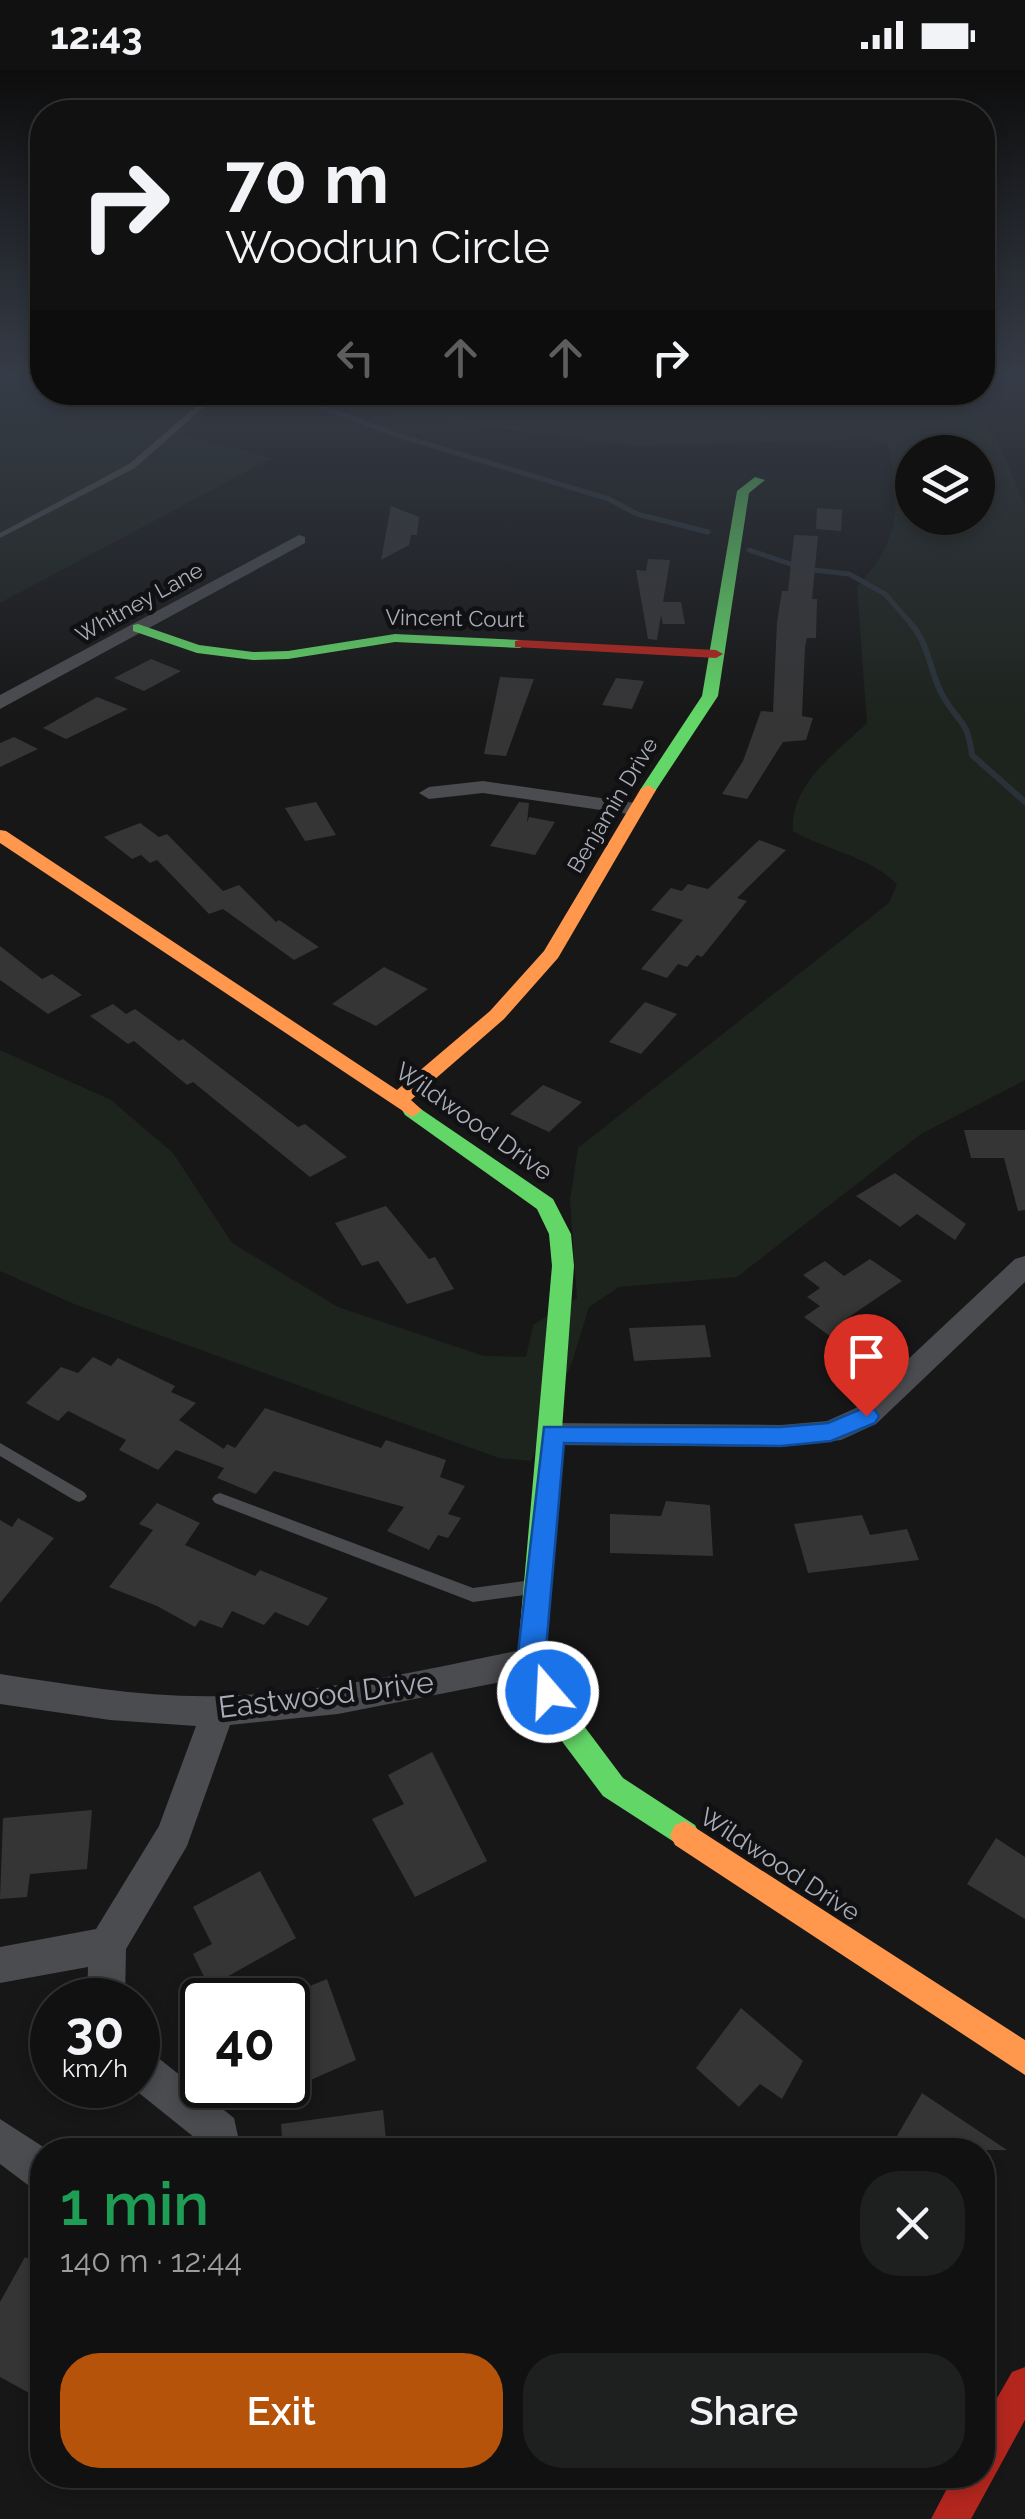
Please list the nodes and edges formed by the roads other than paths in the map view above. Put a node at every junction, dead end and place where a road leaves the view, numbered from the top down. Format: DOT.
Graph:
graph roads {
  1 [pos="86,490"];
  2 [pos="744,490"];
  3 [pos="0,536"];
  4 [pos="299,540"];
  5 [pos="138,628"];
  6 [pos="716,654"];
  7 [pos="0,703"];
  8 [pos="429,793"];
  9 [pos="635,810"];
  10 [pos="0,834"];
  11 [pos="398,1100"];
  12 [pos="1025,1266"];
  13 [pos="552,1434"];
  14 [pos="0,1449"];
  15 [pos="78,1496"];
  16 [pos="220,1499"];
  17 [pos="538,1586"];
  18 [pos="531,1662"];
  19 [pos="0,1689"];
  20 [pos="218,1711"];
  21 [pos="107,1945"];
  22 [pos="0,1965"];
  23 [pos="106,1978"];
  24 [pos="1025,2059"];
  25 [pos="160,2084"];
  26 [pos="0,2138"];
  27 [pos="220,2138"];
  28 [pos="30,2162"];
  29 [pos="1025,2385"];
  30 [pos="995,2438"];
  31 [pos="968,2488"];
  32 [pos="950,2519"];
  1 -- 3 [label="lane"];
  2 -- 6 [label="street, Benjamin Drive"];
  4 -- 5 [label="street, Whitney Lane"];
  5 -- 6 [label="street, Vincent Court"];
  5 -- 7 [label="street, Whitney Lane"];
  6 -- 9 [label="street, Benjamin Drive"];
  8 -- 9 [label="street"];
  9 -- 11 [label="street, Benjamin Drive"];
  10 -- 11 [label="street, Wildwood Drive"];
  11 -- 13 [label="street, Wildwood Drive"];
  12 -- 13 [label="street"];
  13 -- 17 [label="street, Wildwood Drive"];
  14 -- 15 [label="lane"];
  16 -- 17 [label="lane"];
  17 -- 18 [label="street, Wildwood Drive"];
  18 -- 20 [label="street, Eastwood Drive"];
  18 -- 24 [label="street, Wildwood Drive"];
  19 -- 20 [label="street, Eastwood Drive"];
  20 -- 21 [label="street"];
  21 -- 22 [label="street"];
  21 -- 23 [label="street"];
  25 -- 27 [label="street"];
  26 -- 28 [label="street"];
  29 -- 30 [label="street"];
  31 -- 32 [label="street"];
}
